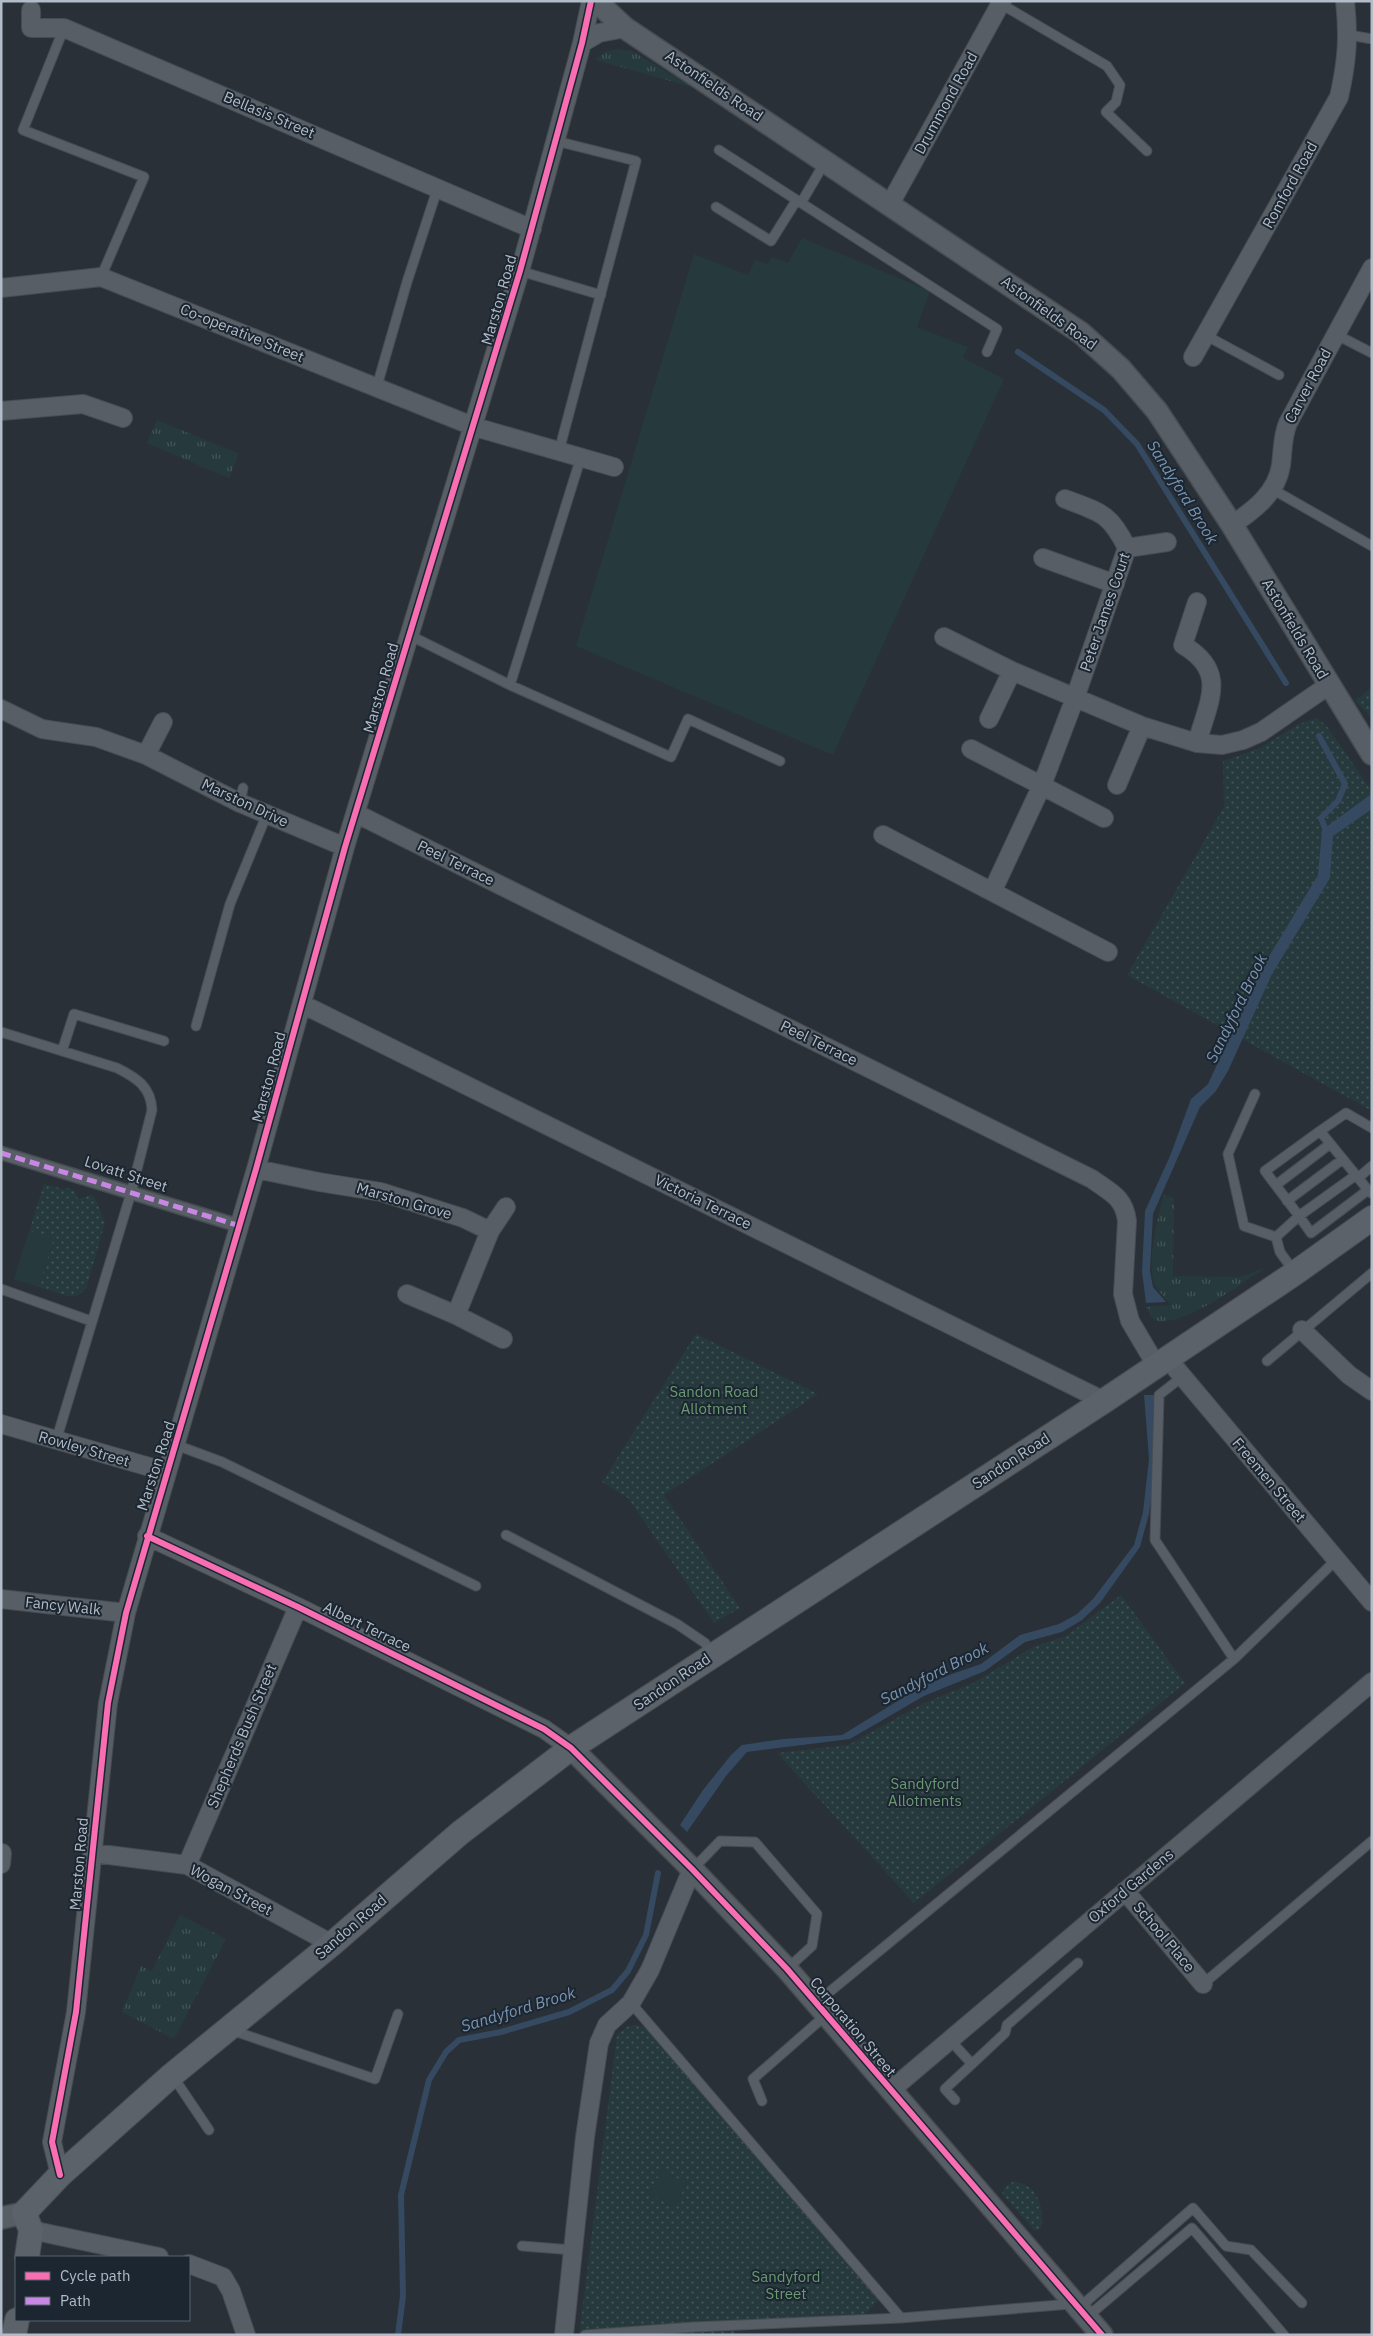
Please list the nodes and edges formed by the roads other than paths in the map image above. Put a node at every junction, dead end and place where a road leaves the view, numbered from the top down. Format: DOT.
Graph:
graph roads {
  1 [pos="591,1"];
  2 [pos="596,1"];
  3 [pos="1345,1"];
  4 [pos="1001,3"];
  5 [pos="32,10"];
  6 [pos="64,28"];
  7 [pos="625,28"];
  8 [pos="1349,35"];
  9 [pos="1372,39"];
  10 [pos="582,43"];
  11 [pos="556,141"];
  12 [pos="719,150"];
  13 [pos="1147,151"];
  14 [pos="825,160"];
  15 [pos="438,187"];
  16 [pos="799,202"];
  17 [pos="890,204"];
  18 [pos="716,207"];
  19 [pos="532,229"];
  20 [pos="1372,268"];
  21 [pos="520,272"];
  22 [pos="101,277"];
  23 [pos="1,288"];
  24 [pos="601,295"];
  25 [pos="1335,334"];
  26 [pos="1205,335"];
  27 [pos="987,352"];
  28 [pos="1372,353"];
  29 [pos="1193,357"];
  30 [pos="1279,375"];
  31 [pos="377,386"];
  32 [pos="1,411"];
  33 [pos="123,418"];
  34 [pos="475,427"];
  35 [pos="559,451"];
  36 [pos="581,457"];
  37 [pos="614,467"];
  38 [pos="1272,489"];
  39 [pos="1065,499"];
  40 [pos="1232,525"];
  41 [pos="1167,542"];
  42 [pos="1372,546"];
  43 [pos="1127,548"];
  44 [pos="1043,558"];
  45 [pos="1115,584"];
  46 [pos="1197,602"];
  47 [pos="409,635"];
  48 [pos="944,637"];
  49 [pos="1012,670"];
  50 [pos="510,685"];
  51 [pos="1329,685"];
  52 [pos="1075,698"];
  53 [pos="2,712"];
  54 [pos="989,719"];
  55 [pos="163,722"];
  56 [pos="1142,726"];
  57 [pos="1197,743"];
  58 [pos="971,749"];
  59 [pos="1372,754"];
  60 [pos="146,755"];
  61 [pos="780,761"];
  62 [pos="1117,784"];
  63 [pos="1042,785"];
  64 [pos="267,814"];
  65 [pos="357,814"];
  66 [pos="1104,818"];
  67 [pos="884,835"];
  68 [pos="345,847"];
  69 [pos="993,890"];
  70 [pos="1108,952"];
  71 [pos="302,1004"];
  72 [pos="196,1026"];
  73 [pos="1,1032"];
  74 [pos="164,1041"];
  75 [pos="62,1051"];
  76 [pos="1255,1094"];
  77 [pos="1372,1128"];
  78 [pos="1320,1131"];
  79 [pos="1330,1144"];
  80 [pos="1,1153"];
  81 [pos="1343,1158"];
  82 [pos="1372,1166"];
  83 [pos="256,1169"];
  84 [pos="1357,1176"];
  85 [pos="1276,1185"];
  86 [pos="1370,1192"];
  87 [pos="131,1193"];
  88 [pos="1287,1201"];
  89 [pos="506,1207"];
  90 [pos="1299,1216"];
  91 [pos="1372,1218"];
  92 [pos="240,1226"];
  93 [pos="490,1231"];
  94 [pos="1276,1237"];
  95 [pos="1295,1273"];
  96 [pos="1372,1273"];
  97 [pos="1,1289"];
  98 [pos="407,1294"];
  99 [pos="456,1315"];
  100 [pos="91,1321"];
  101 [pos="1302,1330"];
  102 [pos="503,1339"];
  103 [pos="1267,1361"];
  104 [pos="1162,1362"];
  105 [pos="1182,1377"];
  106 [pos="1372,1391"];
  107 [pos="1104,1401"];
  108 [pos="1,1424"];
  109 [pos="56,1442"];
  110 [pos="176,1445"];
  111 [pos="167,1472"];
  112 [pos="506,1535"];
  113 [pos="147,1536"];
  114 [pos="1336,1560"];
  115 [pos="476,1586"];
  116 [pos="1,1600"];
  117 [pos="1372,1602"];
  118 [pos="298,1607"];
  119 [pos="126,1614"];
  120 [pos="712,1655"];
  121 [pos="1234,1659"];
  122 [pos="1372,1682"];
  123 [pos="572,1748"];
  124 [pos="1372,1841"];
  125 [pos="2,1853"];
  126 [pos="93,1853"];
  127 [pos="1,1864"];
  128 [pos="187,1866"];
  129 [pos="692,1869"];
  130 [pos="1125,1891"];
  131 [pos="332,1944"];
  132 [pos="1078,1963"];
  133 [pos="787,1969"];
  134 [pos="1203,1984"];
  135 [pos="631,2003"];
  136 [pos="821,2009"];
  137 [pos="398,2014"];
  138 [pos="228,2029"];
  139 [pos="950,2040"];
  140 [pos="972,2064"];
  141 [pos="172,2075"];
  142 [pos="891,2090"];
  143 [pos="955,2100"];
  144 [pos="762,2101"];
  145 [pos="208,2130"];
  146 [pos="60,2175"];
  147 [pos="19,2220"];
  148 [pos="522,2246"];
  149 [pos="573,2250"];
  150 [pos="27,2256"];
  151 [pos="155,2256"];
  152 [pos="190,2264"];
  153 [pos="1302,2303"];
  154 [pos="1081,2309"];
  155 [pos="901,2318"];
  156 [pos="17,2321"];
  157 [pos="14,2335"];
  158 [pos="246,2335"];
  159 [pos="564,2335"];
  160 [pos="585,2335"];
  161 [pos="1102,2335"];
  162 [pos="1284,2335"];
  1 -- 10 [label="street, Marston Road"];
  2 -- 7 [label="street, Astonfields Road"];
  3 -- 8 [label="street, Romford Road"];
  4 -- 13 [label="lane"];
  4 -- 17 [label="street, Drummond Road"];
  5 -- 6 [label="street, Bellasis Street"];
  6 -- 15 [label="street, Bellasis Street"];
  6 -- 22 [label="lane"];
  7 -- 10 [label="street"];
  7 -- 14 [label="street, Astonfields Road"];
  8 -- 9 [label="lane"];
  8 -- 26 [label="street, Romford Road"];
  10 -- 11 [label="street, Marston Road"];
  11 -- 19 [label="street, Marston Road"];
  11 -- 24 [label="lane"];
  12 -- 16 [label="lane"];
  14 -- 16 [label="lane"];
  14 -- 17 [label="street, Astonfields Road"];
  15 -- 19 [label="street, Bellasis Street"];
  15 -- 31 [label="lane"];
  16 -- 18 [label="lane"];
  16 -- 27 [label="lane"];
  17 -- 40 [label="street, Astonfields Road"];
  19 -- 21 [label="street, Marston Road"];
  20 -- 25 [label="street, Carver Road"];
  21 -- 24 [label="lane"];
  21 -- 34 [label="street, Marston Road"];
  22 -- 23 [label="street, Co-operative Street"];
  22 -- 31 [label="street, Co-operative Street"];
  24 -- 35 [label="lane"];
  25 -- 28 [label="lane"];
  25 -- 38 [label="street, Carver Road"];
  26 -- 29 [label="street, Romford Road"];
  26 -- 30 [label="lane"];
  31 -- 34 [label="street, Co-operative Street"];
  32 -- 33 [label="street"];
  34 -- 35 [label="street"];
  34 -- 47 [label="street, Marston Road"];
  35 -- 36 [label="street"];
  36 -- 37 [label="street"];
  36 -- 50 [label="lane"];
  38 -- 40 [label="street, Carver Road"];
  38 -- 42 [label="lane"];
  39 -- 43 [label="street, Peter James Court"];
  40 -- 51 [label="street, Astonfields Road"];
  41 -- 43 [label="street"];
  43 -- 45 [label="street, Peter James Court"];
  44 -- 45 [label="street"];
  45 -- 52 [label="street, Peter James Court"];
  46 -- 57 [label="street"];
  47 -- 50 [label="lane"];
  47 -- 65 [label="street, Marston Road"];
  48 -- 49 [label="street"];
  49 -- 52 [label="street"];
  49 -- 54 [label="street"];
  50 -- 61 [label="lane"];
  51 -- 57 [label="street"];
  51 -- 59 [label="street, Astonfields Road"];
  52 -- 56 [label="street"];
  52 -- 63 [label="street, Peter James Court"];
  53 -- 60 [label="street, Marston Drive"];
  55 -- 60 [label="street"];
  56 -- 57 [label="street"];
  56 -- 62 [label="street"];
  58 -- 63 [label="street"];
  60 -- 64 [label="street, Marston Drive"];
  63 -- 66 [label="street"];
  63 -- 69 [label="street, Peter James Court"];
  64 -- 68 [label="street, Marston Drive"];
  64 -- 72 [label="lane"];
  65 -- 68 [label="street, Marston Road"];
  65 -- 104 [label="street, Peel Terrace"];
  67 -- 69 [label="street"];
  68 -- 71 [label="street, Marston Road"];
  69 -- 70 [label="street"];
  71 -- 83 [label="street, Marston Road"];
  71 -- 107 [label="street, Victoria Terrace"];
  73 -- 75 [label="lane"];
  74 -- 75 [label="lane"];
  75 -- 87 [label="lane"];
  76 -- 94 [label="lane"];
  77 -- 78 [label="lane"];
  78 -- 79 [label="lane"];
  78 -- 85 [label="lane"];
  79 -- 81 [label="lane"];
  79 -- 85 [label="lane"];
  80 -- 87 [label="street, Lovatt Street"];
  81 -- 84 [label="lane"];
  81 -- 88 [label="lane"];
  82 -- 84 [label="lane"];
  83 -- 92 [label="street, Marston Road"];
  83 -- 93 [label="street, Marston Grove"];
  84 -- 86 [label="lane"];
  84 -- 90 [label="lane"];
  85 -- 88 [label="lane"];
  86 -- 90 [label="lane"];
  87 -- 92 [label="street, Lovatt Street"];
  87 -- 100 [label="lane"];
  88 -- 90 [label="lane"];
  89 -- 93 [label="street"];
  90 -- 94 [label="lane"];
  91 -- 95 [label="main road, Sandon Road"];
  92 -- 110 [label="street, Marston Road"];
  93 -- 99 [label="street"];
  94 -- 95 [label="lane"];
  95 -- 104 [label="main road, Sandon Road"];
  96 -- 101 [label="lane"];
  97 -- 100 [label="lane"];
  98 -- 99 [label="street"];
  99 -- 102 [label="street"];
  100 -- 109 [label="lane"];
  101 -- 103 [label="lane"];
  101 -- 106 [label="street"];
  104 -- 105 [label="street, Freemen Street"];
  104 -- 107 [label="main road, Sandon Road"];
  105 -- 114 [label="street, Freemen Street"];
  105 -- 121 [label="lane"];
  107 -- 120 [label="main road, Sandon Road"];
  108 -- 109 [label="street, Rowley Street"];
  109 -- 111 [label="street, Rowley Street"];
  110 -- 111 [label="street, Marston Road"];
  110 -- 115 [label="lane"];
  111 -- 113 [label="street, Marston Road"];
  112 -- 120 [label="lane"];
  113 -- 118 [label="street, Albert Terrace"];
  113 -- 119 [label="street, Marston Road"];
  114 -- 117 [label="street, Freemen Street"];
  114 -- 121 [label="lane"];
  116 -- 119 [label="street, Fancy Walk"];
  118 -- 123 [label="street, Albert Terrace"];
  118 -- 128 [label="street, Shepherds Bush Street"];
  119 -- 126 [label="street, Marston Road"];
  120 -- 123 [label="main road, Sandon Road"];
  121 -- 136 [label="lane"];
  122 -- 130 [label="street, Oxford Gardens"];
  123 -- 129 [label="street, Corporation Street"];
  123 -- 131 [label="main road, Sandon Road"];
  124 -- 134 [label="lane"];
  125 -- 127 [label="street"];
  126 -- 128 [label="street, Wogan Street"];
  126 -- 146 [label="street, Marston Road"];
  128 -- 131 [label="street, Wogan Street"];
  129 -- 133 [label="street, Corporation Street"];
  129 -- 133 [label="lane"];
  129 -- 135 [label="street"];
  130 -- 134 [label="street, School Place"];
  130 -- 139 [label="street, Oxford Gardens"];
  131 -- 138 [label="main road, Sandon Road"];
  132 -- 140 [label="lane"];
  133 -- 136 [label="street, Corporation Street"];
  135 -- 149 [label="street"];
  135 -- 155 [label="lane"];
  136 -- 142 [label="street, Corporation Street"];
  136 -- 144 [label="lane"];
  137 -- 138 [label="lane"];
  138 -- 141 [label="main road, Sandon Road"];
  139 -- 140 [label="lane"];
  139 -- 142 [label="street, Oxford Gardens"];
  140 -- 143 [label="lane"];
  141 -- 145 [label="lane"];
  141 -- 146 [label="main road, Sandon Road"];
  142 -- 154 [label="street, Corporation Street"];
  146 -- 147 [label="main road, Sandon Road"];
  147 -- 150 [label="main road"];
  147 -- 151 [label="street"];
  148 -- 149 [label="lane"];
  149 -- 159 [label="street"];
  152 -- 158 [label="street"];
  153 -- 154 [label="lane"];
  154 -- 155 [label="lane"];
  154 -- 161 [label="street, Corporation Street"];
  154 -- 162 [label="lane"];
  155 -- 160 [label="lane"];
  156 -- 157 [label="main road"];
}
